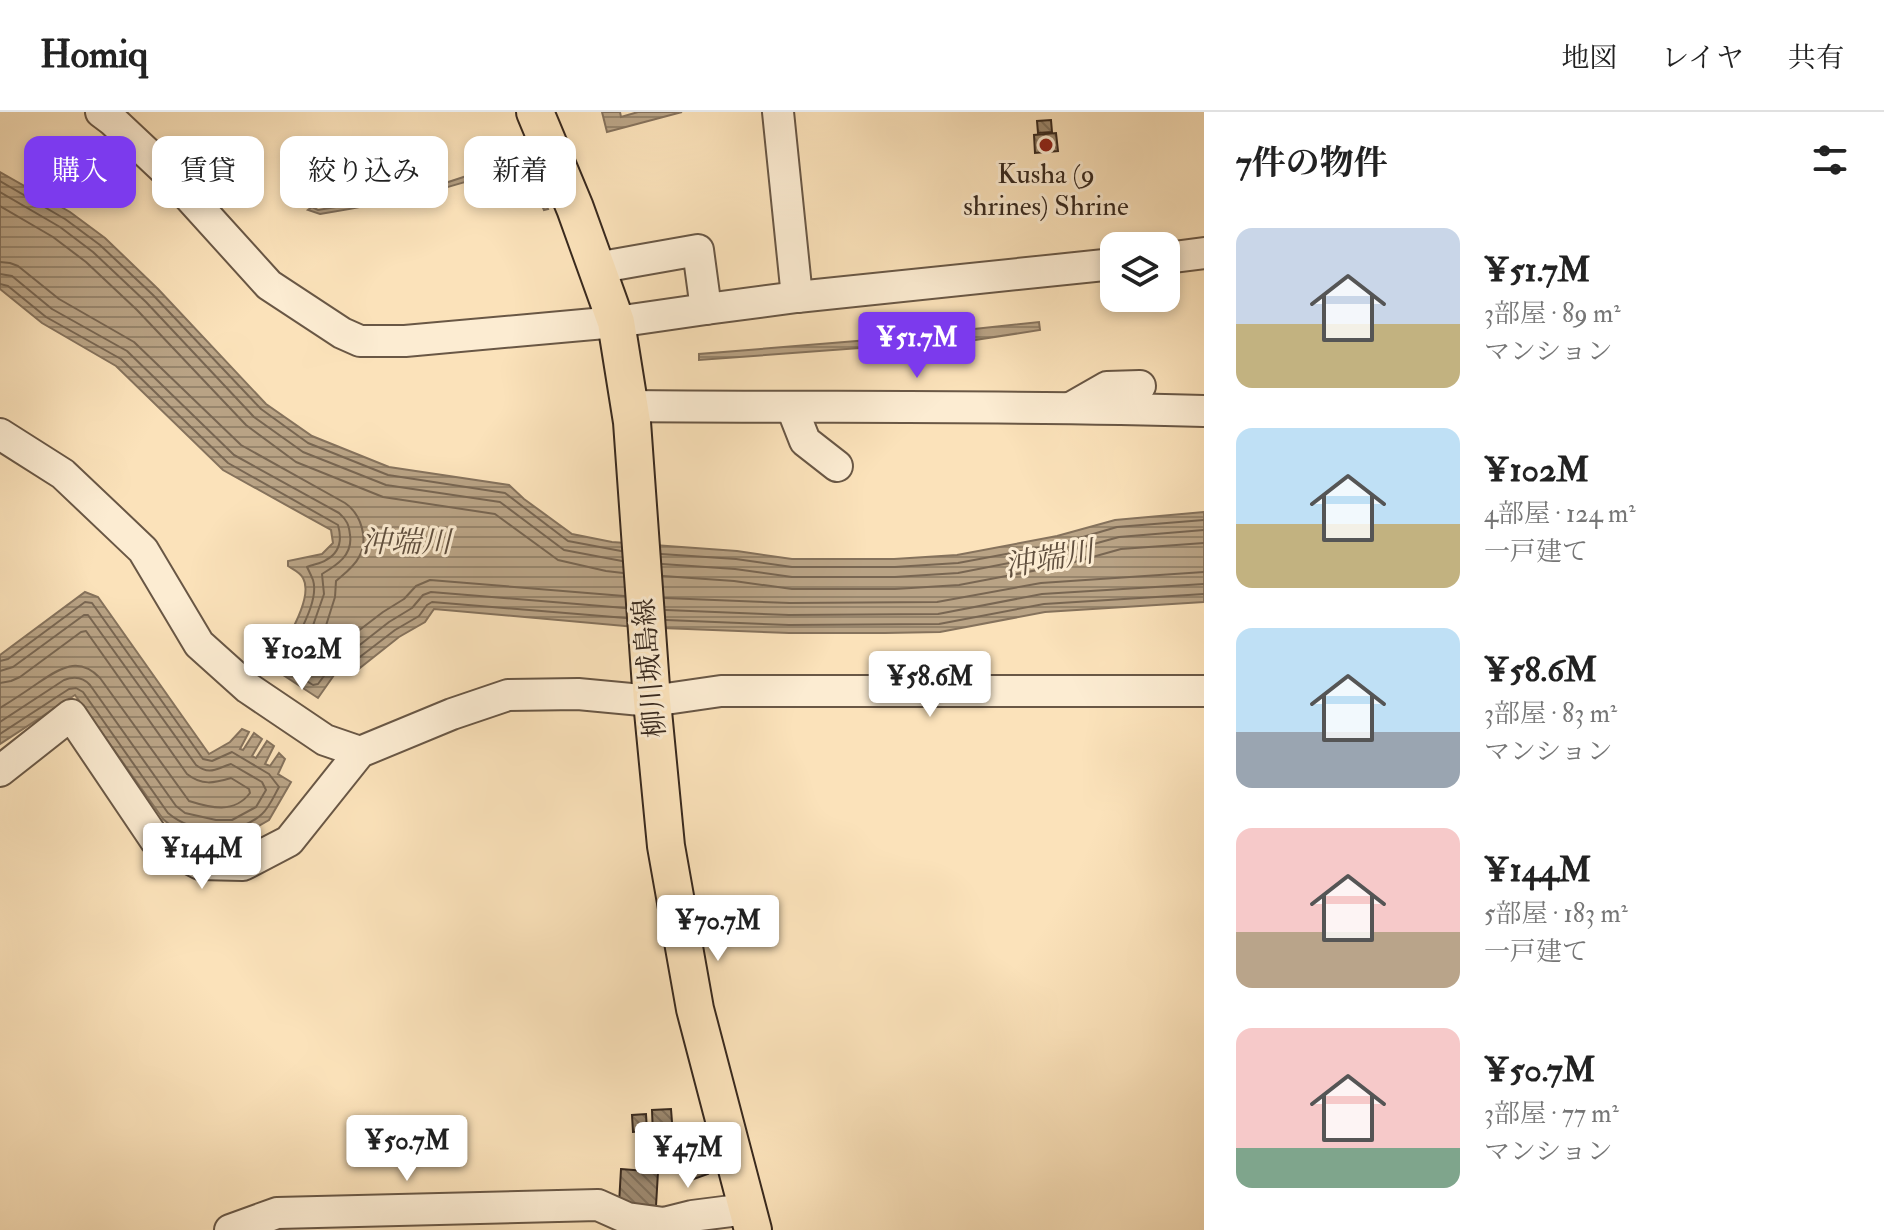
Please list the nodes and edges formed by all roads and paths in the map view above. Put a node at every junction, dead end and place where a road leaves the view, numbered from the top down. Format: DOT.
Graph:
graph roads {
  1 [pos="101,112"];
  2 [pos="535,112"];
  3 [pos="778,112"];
  4 [pos="1204,253"];
  5 [pos="1180,256"];
  6 [pos="1100,265"];
  7 [pos="596,268"];
  8 [pos="797,297"];
  9 [pos="706,309"];
  10 [pos="616,322"];
  11 [pos="1140,386"];
  12 [pos="991,391"];
  13 [pos="938,407"];
  14 [pos="1072,407"];
  15 [pos="792,408"];
  16 [pos="1204,411"];
  17 [pos="630,414"];
  18 [pos="0,434"];
  19 [pos="837,466"];
  20 [pos="1204,691"];
  21 [pos="652,701"];
  22 [pos="360,752"];
  23 [pos="0,771"];
  24 [pos="750,1219"];
  25 [pos="230,1230"];
  1 -- 10 [label="street"];
  2 -- 7 [label="main road, 柳川城島線"];
  3 -- 8 [label="street"];
  4 -- 5 [label="street"];
  6 -- 8 [label="street"];
  7 -- 9 [label="street"];
  7 -- 10 [label="main road, 柳川城島線"];
  8 -- 9 [label="street"];
  9 -- 10 [label="street"];
  10 -- 17 [label="main road, 柳川城島線"];
  11 -- 14 [label="street"];
  12 -- 13 [label="street"];
  13 -- 14 [label="street"];
  13 -- 15 [label="street"];
  14 -- 16 [label="street"];
  15 -- 17 [label="street"];
  15 -- 19 [label="street"];
  17 -- 21 [label="main road, 柳川城島線"];
  18 -- 22 [label="street"];
  20 -- 21 [label="street"];
  21 -- 22 [label="street"];
  21 -- 24 [label="main road, 柳川城島線"];
  22 -- 23 [label="street"];
  24 -- 25 [label="street"];
}
